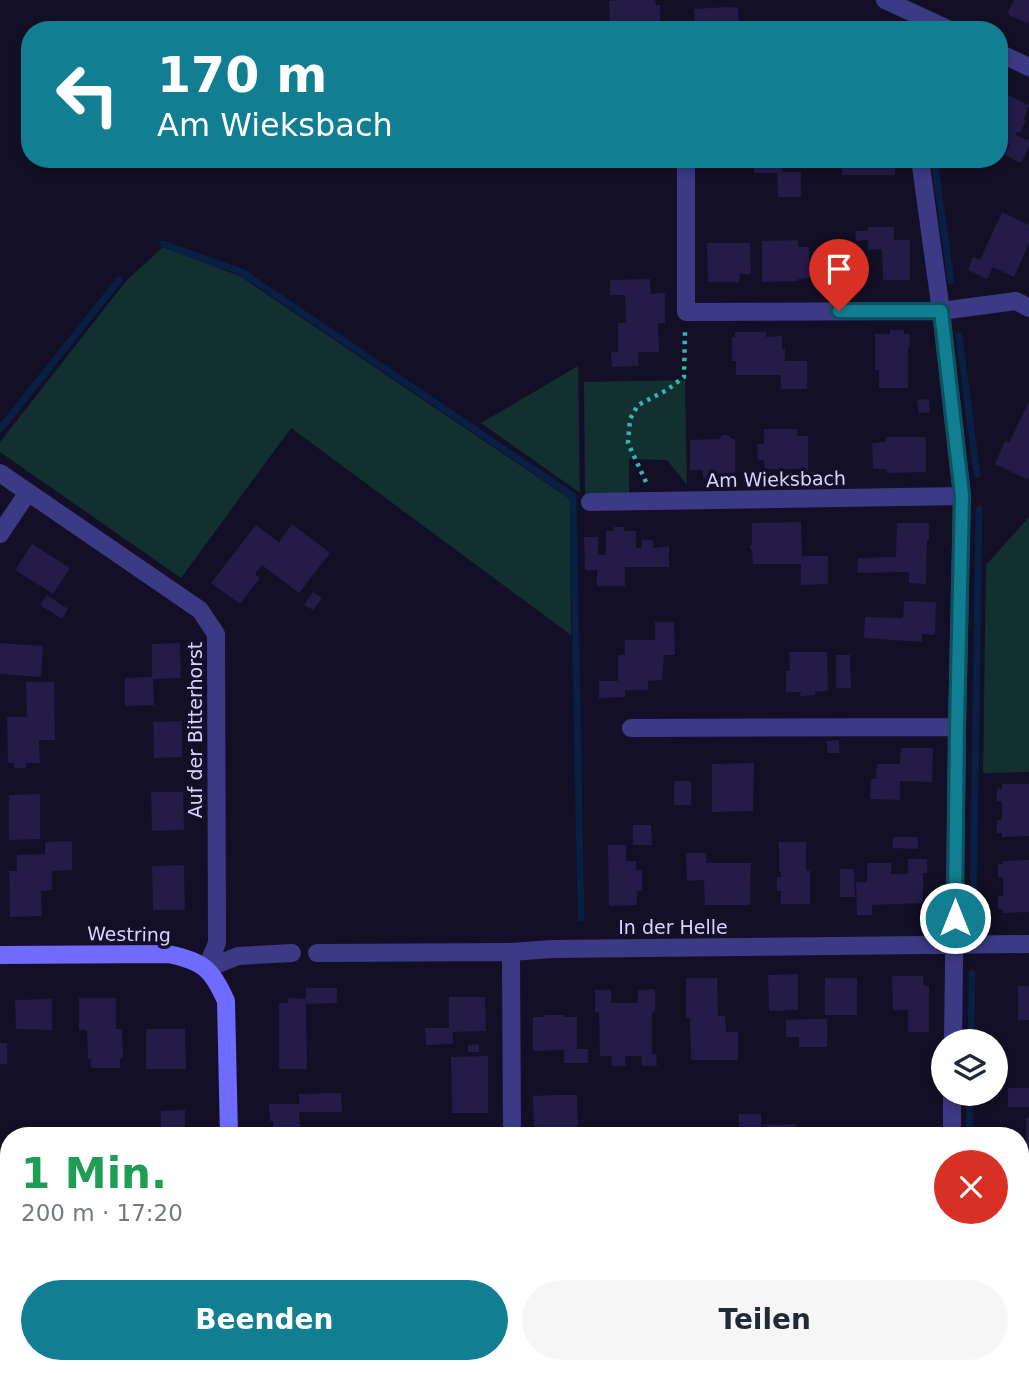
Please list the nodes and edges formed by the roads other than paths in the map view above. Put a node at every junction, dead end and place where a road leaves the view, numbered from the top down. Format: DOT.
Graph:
graph roads {
  1 [pos="885,0"];
  2 [pos="914,21"];
  3 [pos="1008,57"];
  4 [pos="1029,67"];
  5 [pos="687,168"];
  6 [pos="921,168"];
  7 [pos="1029,308"];
  8 [pos="941,311"];
  9 [pos="0,473"];
  10 [pos="28,492"];
  11 [pos="962,495"];
  12 [pos="590,502"];
  13 [pos="0,534"];
  14 [pos="957,727"];
  15 [pos="631,728"];
  16 [pos="1029,944"];
  17 [pos="955,945"];
  18 [pos="511,952"];
  19 [pos="292,953"];
  20 [pos="317,953"];
  21 [pos="0,955"];
  22 [pos="206,969"];
  23 [pos="953,1029"];
  24 [pos="952,1106"];
  25 [pos="229,1127"];
  26 [pos="512,1127"];
  27 [pos="952,1127"];
  1 -- 2 [label="street"];
  3 -- 4 [label="street"];
  5 -- 8 [label="street"];
  6 -- 8 [label="street"];
  7 -- 8 [label="street"];
  8 -- 11 [label="street"];
  9 -- 10 [label="street, Auf der Bitterhorst"];
  10 -- 13 [label="street"];
  10 -- 22 [label="street, Auf der Bitterhorst"];
  11 -- 12 [label="street, Am Wieksbach"];
  11 -- 14 [label="street"];
  14 -- 15 [label="street"];
  14 -- 17 [label="street"];
  16 -- 17 [label="street, In der Helle"];
  17 -- 18 [label="street, In der Helle"];
  17 -- 23 [label="street"];
  18 -- 20 [label="street, In der Helle"];
  18 -- 26 [label="street"];
  19 -- 22 [label="street"];
  21 -- 22 [label="main road, Westring"];
  22 -- 25 [label="main road"];
  24 -- 27 [label="street"];
}
